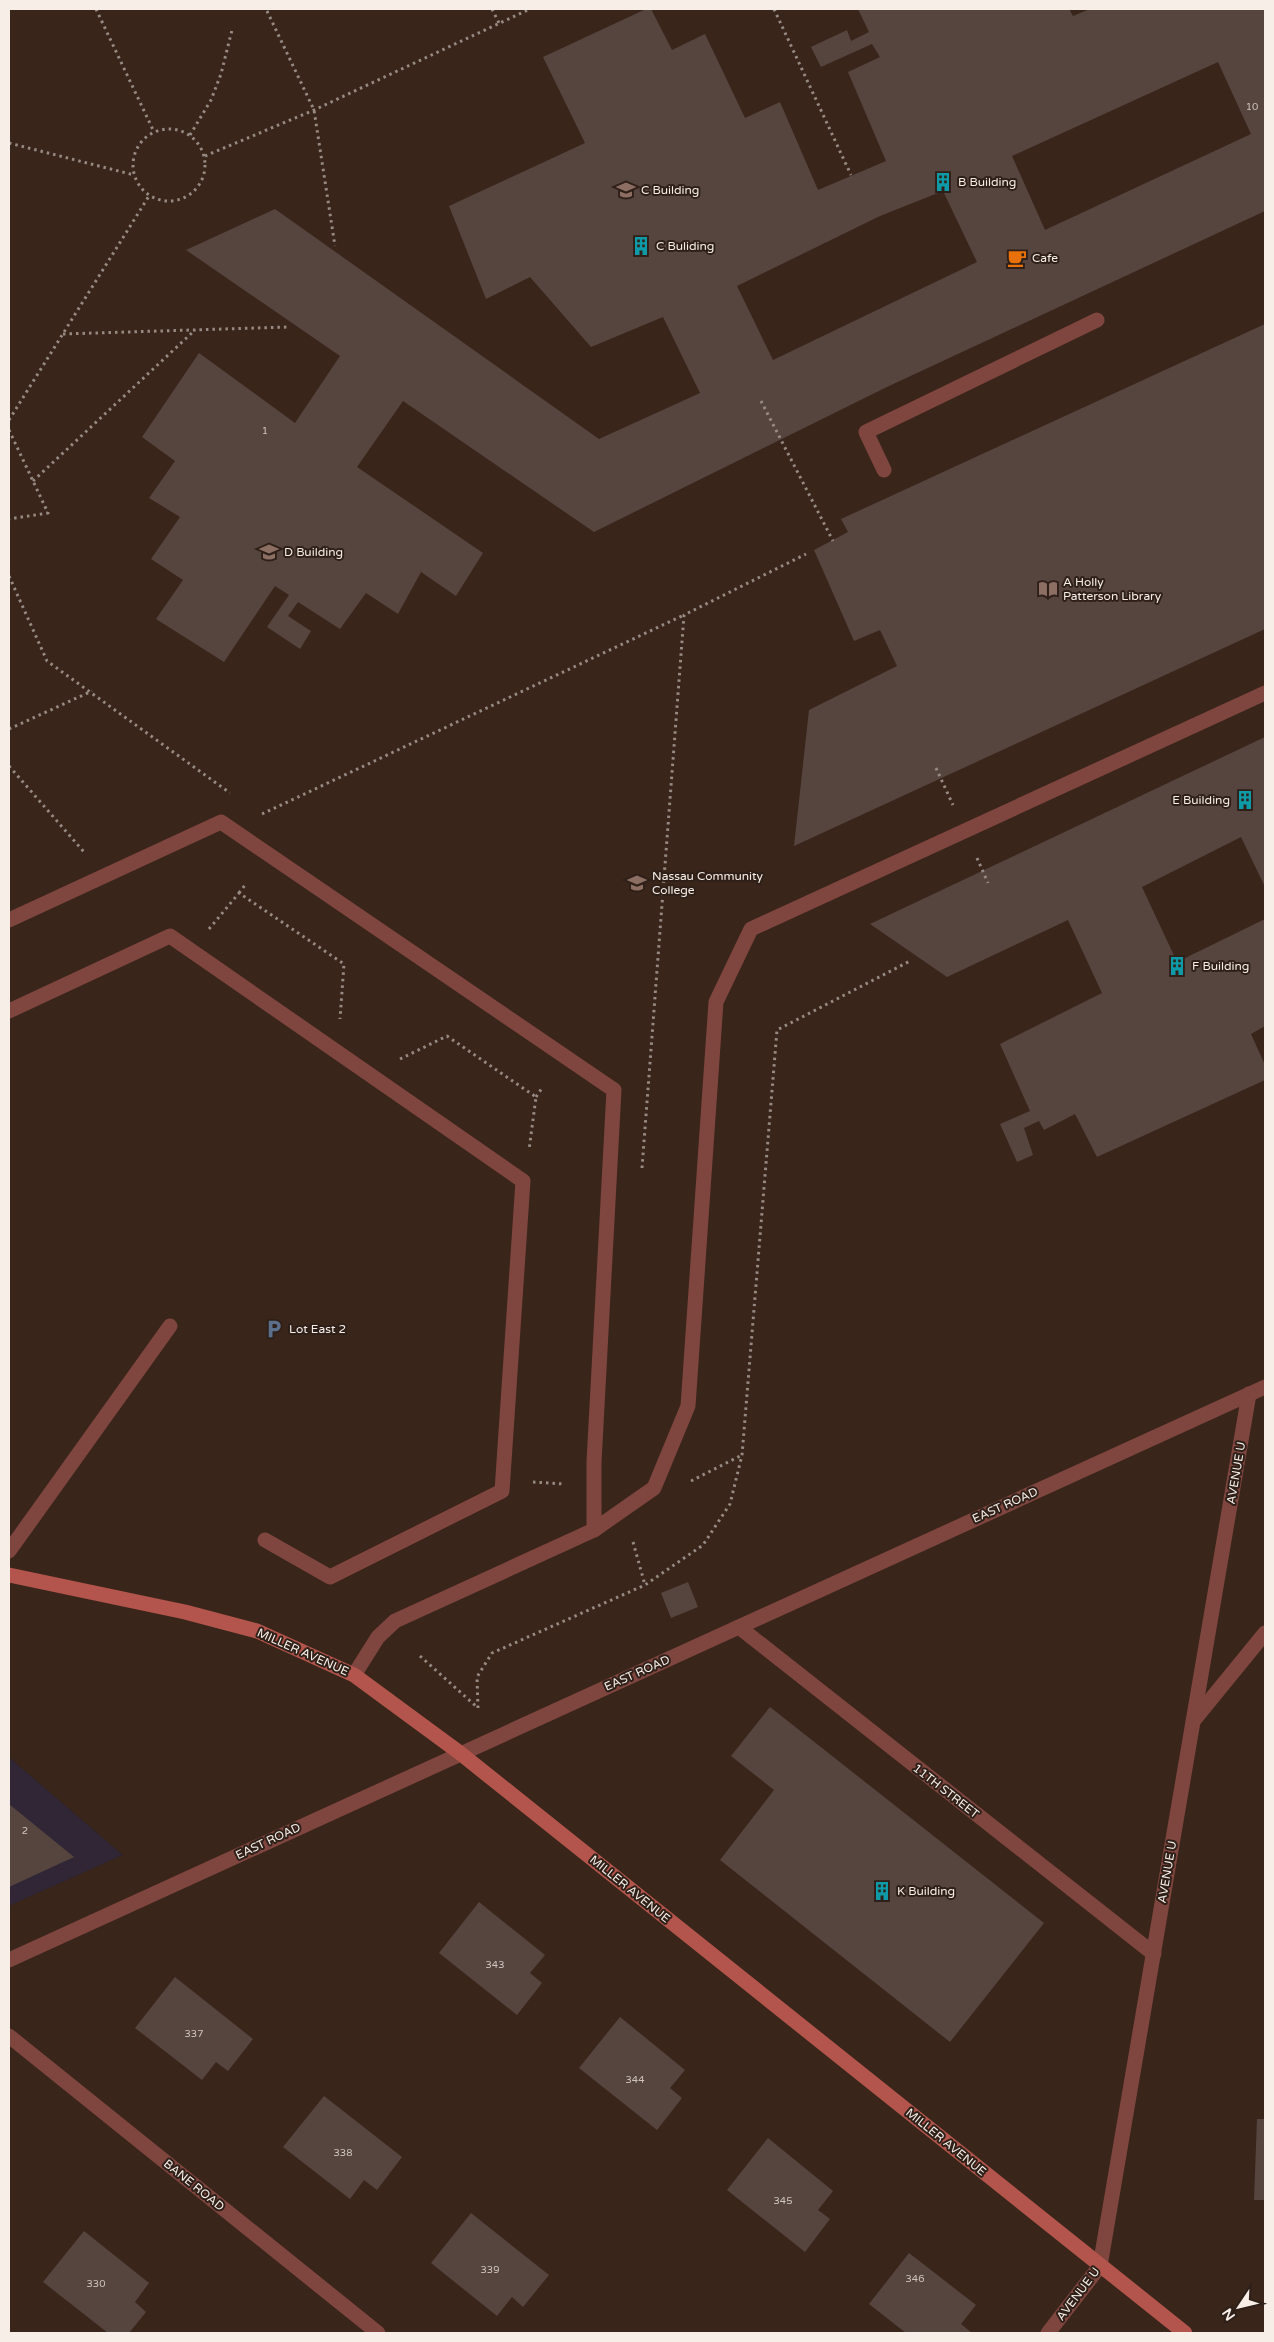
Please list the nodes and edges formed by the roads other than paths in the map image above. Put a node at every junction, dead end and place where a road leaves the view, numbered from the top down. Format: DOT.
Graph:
graph roads {
  1 [pos="1097,320"];
  2 [pos="884,470"];
  3 [pos="1265,693"];
  4 [pos="9,920"];
  5 [pos="9,1011"];
  6 [pos="170,1326"];
  7 [pos="1265,1387"];
  8 [pos="1249,1394"];
  9 [pos="594,1530"];
  10 [pos="265,1540"];
  11 [pos="9,1552"];
  12 [pos="9,1575"];
  13 [pos="739,1627"];
  14 [pos="1265,1633"];
  15 [pos="354,1674"];
  16 [pos="1193,1721"];
  17 [pos="460,1753"];
  18 [pos="1154,1954"];
  19 [pos="9,1960"];
  20 [pos="9,2036"];
  21 [pos="1100,2266"];
  22 [pos="378,2333"];
  23 [pos="1048,2333"];
  24 [pos="1184,2333"];
  1 -- 2 [label="street"];
  3 -- 9 [label="street"];
  4 -- 9 [label="street"];
  5 -- 10 [label="street"];
  6 -- 11 [label="street"];
  7 -- 8 [label="street, EAST ROAD"];
  8 -- 13 [label="street, EAST ROAD"];
  8 -- 16 [label="street, AVENUE U"];
  9 -- 15 [label="street"];
  12 -- 15 [label="street, MILLER AVENUE"];
  13 -- 17 [label="street, EAST ROAD"];
  13 -- 18 [label="street, 11TH STREET"];
  14 -- 16 [label="street"];
  15 -- 17 [label="street, MILLER AVENUE"];
  16 -- 18 [label="street, AVENUE U"];
  17 -- 19 [label="street, EAST ROAD"];
  17 -- 21 [label="street, MILLER AVENUE"];
  18 -- 21 [label="street, AVENUE U"];
  20 -- 22 [label="street, BANE ROAD"];
  21 -- 23 [label="street, AVENUE U"];
  21 -- 24 [label="street, MILLER AVENUE"];
}
